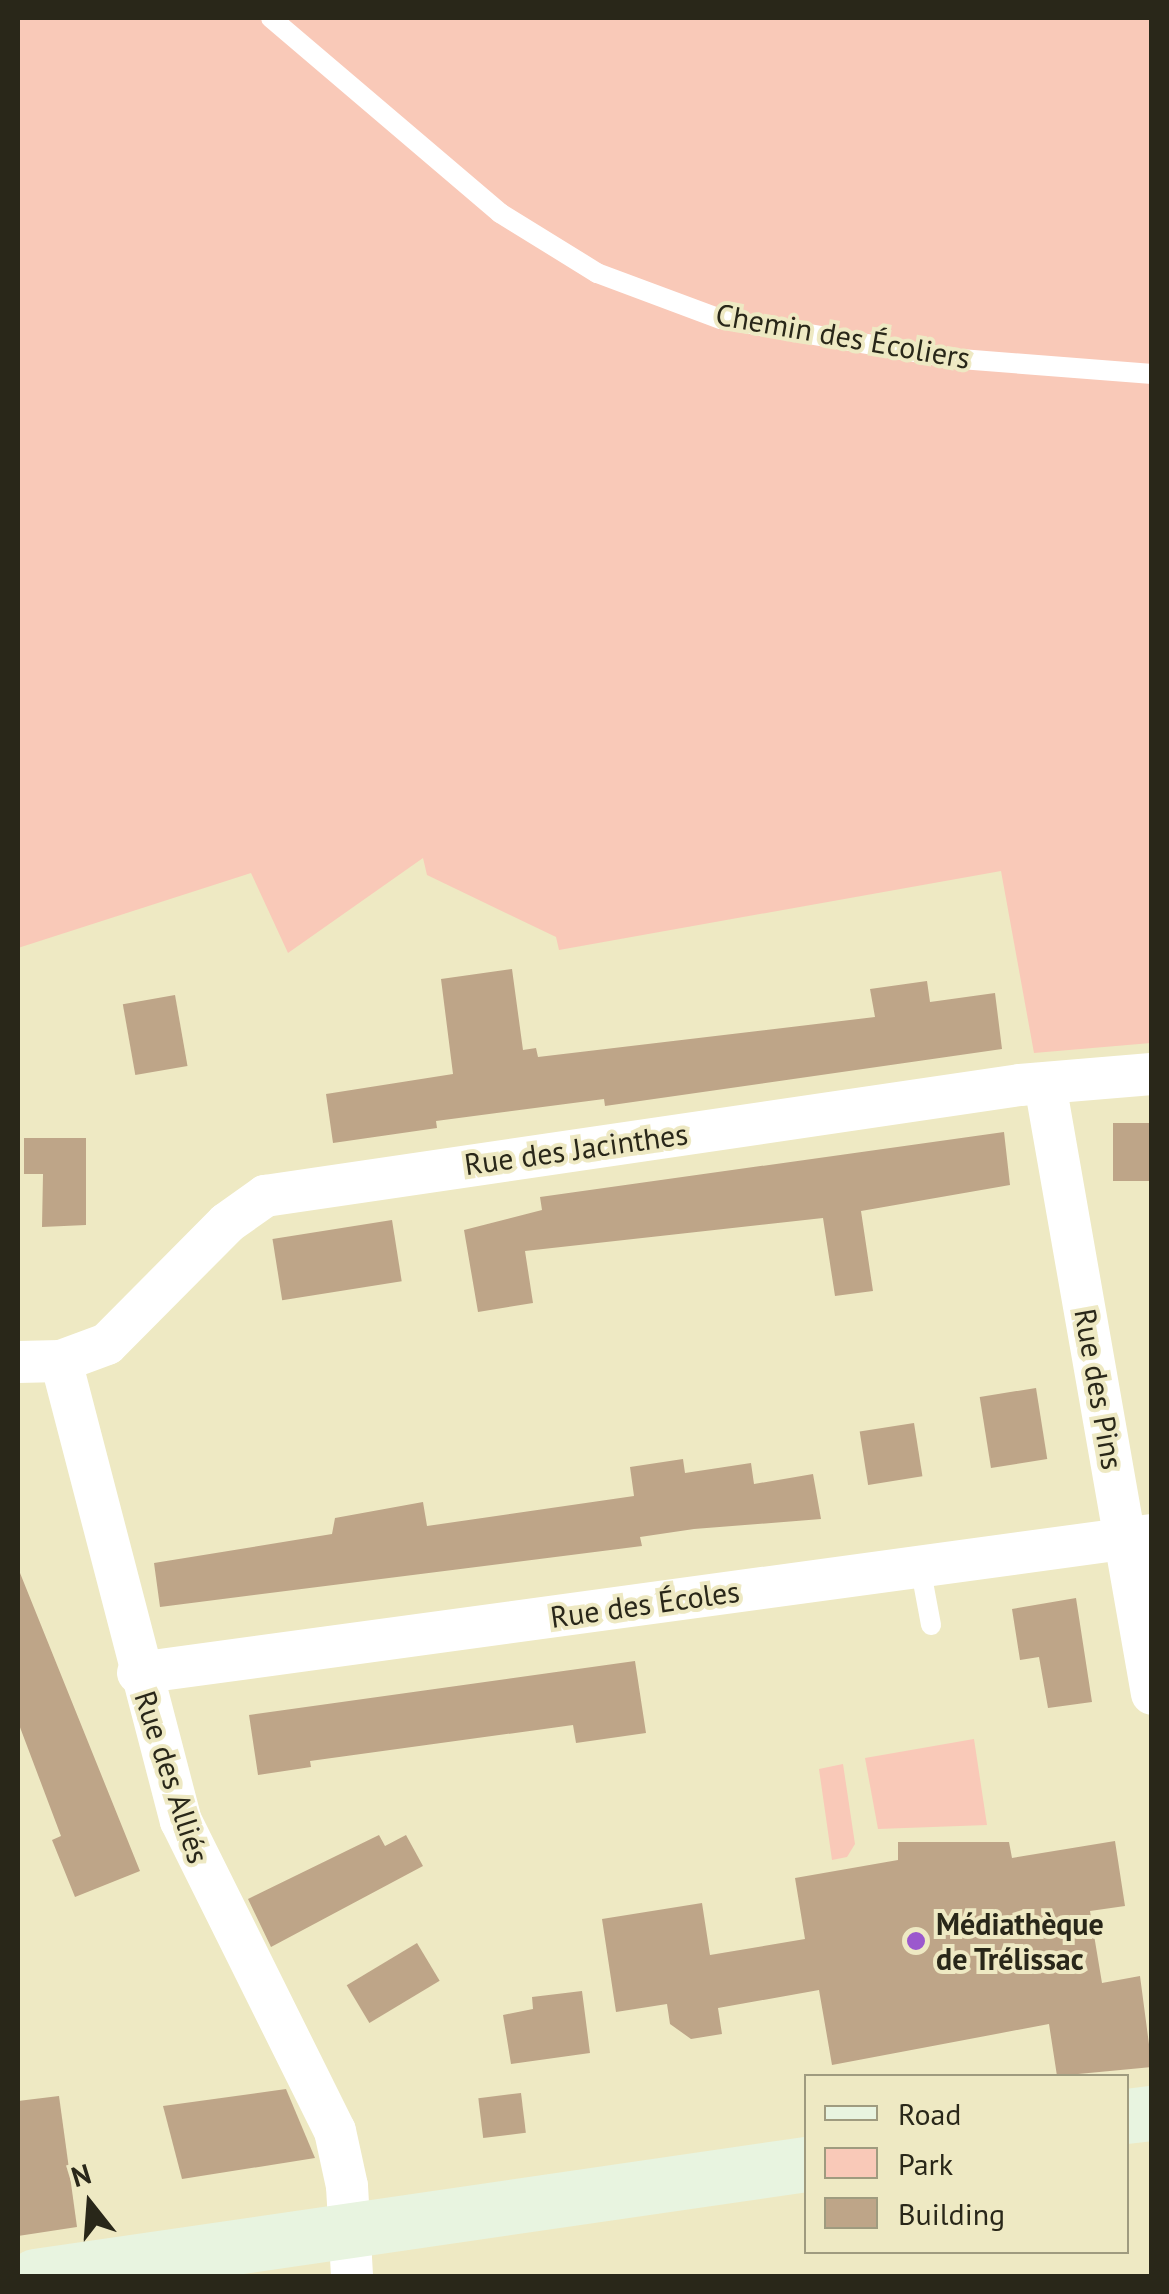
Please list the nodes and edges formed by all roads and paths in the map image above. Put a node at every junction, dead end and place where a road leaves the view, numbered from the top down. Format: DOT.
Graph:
graph roads {
  1 [pos="270,18"];
  2 [pos="1152,374"];
  3 [pos="1152,1074"];
  4 [pos="1045,1084"];
  5 [pos="61,1361"];
  6 [pos="18,1362"];
  7 [pos="1138,1536"];
  8 [pos="920,1566"];
  9 [pos="930,1624"];
  10 [pos="138,1673"];
  11 [pos="1152,1694"];
  12 [pos="804,2164"];
  13 [pos="351,2253"];
  14 [pos="35,2276"];
  1 -- 2 [label="lane, Chemin des Écoliers"];
  3 -- 4 [label="street, Rue des Jacinthes"];
  4 -- 5 [label="street, Rue des Jacinthes"];
  4 -- 7 [label="street, Rue des Pins"];
  5 -- 6 [label="street, Rue des Jacinthes"];
  5 -- 10 [label="street, Rue des Alliés"];
  7 -- 8 [label="street, Rue des Écoles"];
  7 -- 11 [label="street, Rue des Pins"];
  8 -- 9 [label="lane"];
  8 -- 10 [label="street, Rue des Écoles"];
  10 -- 13 [label="street, Rue des Alliés"];
  12 -- 13 [label="main road"];
  13 -- 14 [label="main road"];
}
